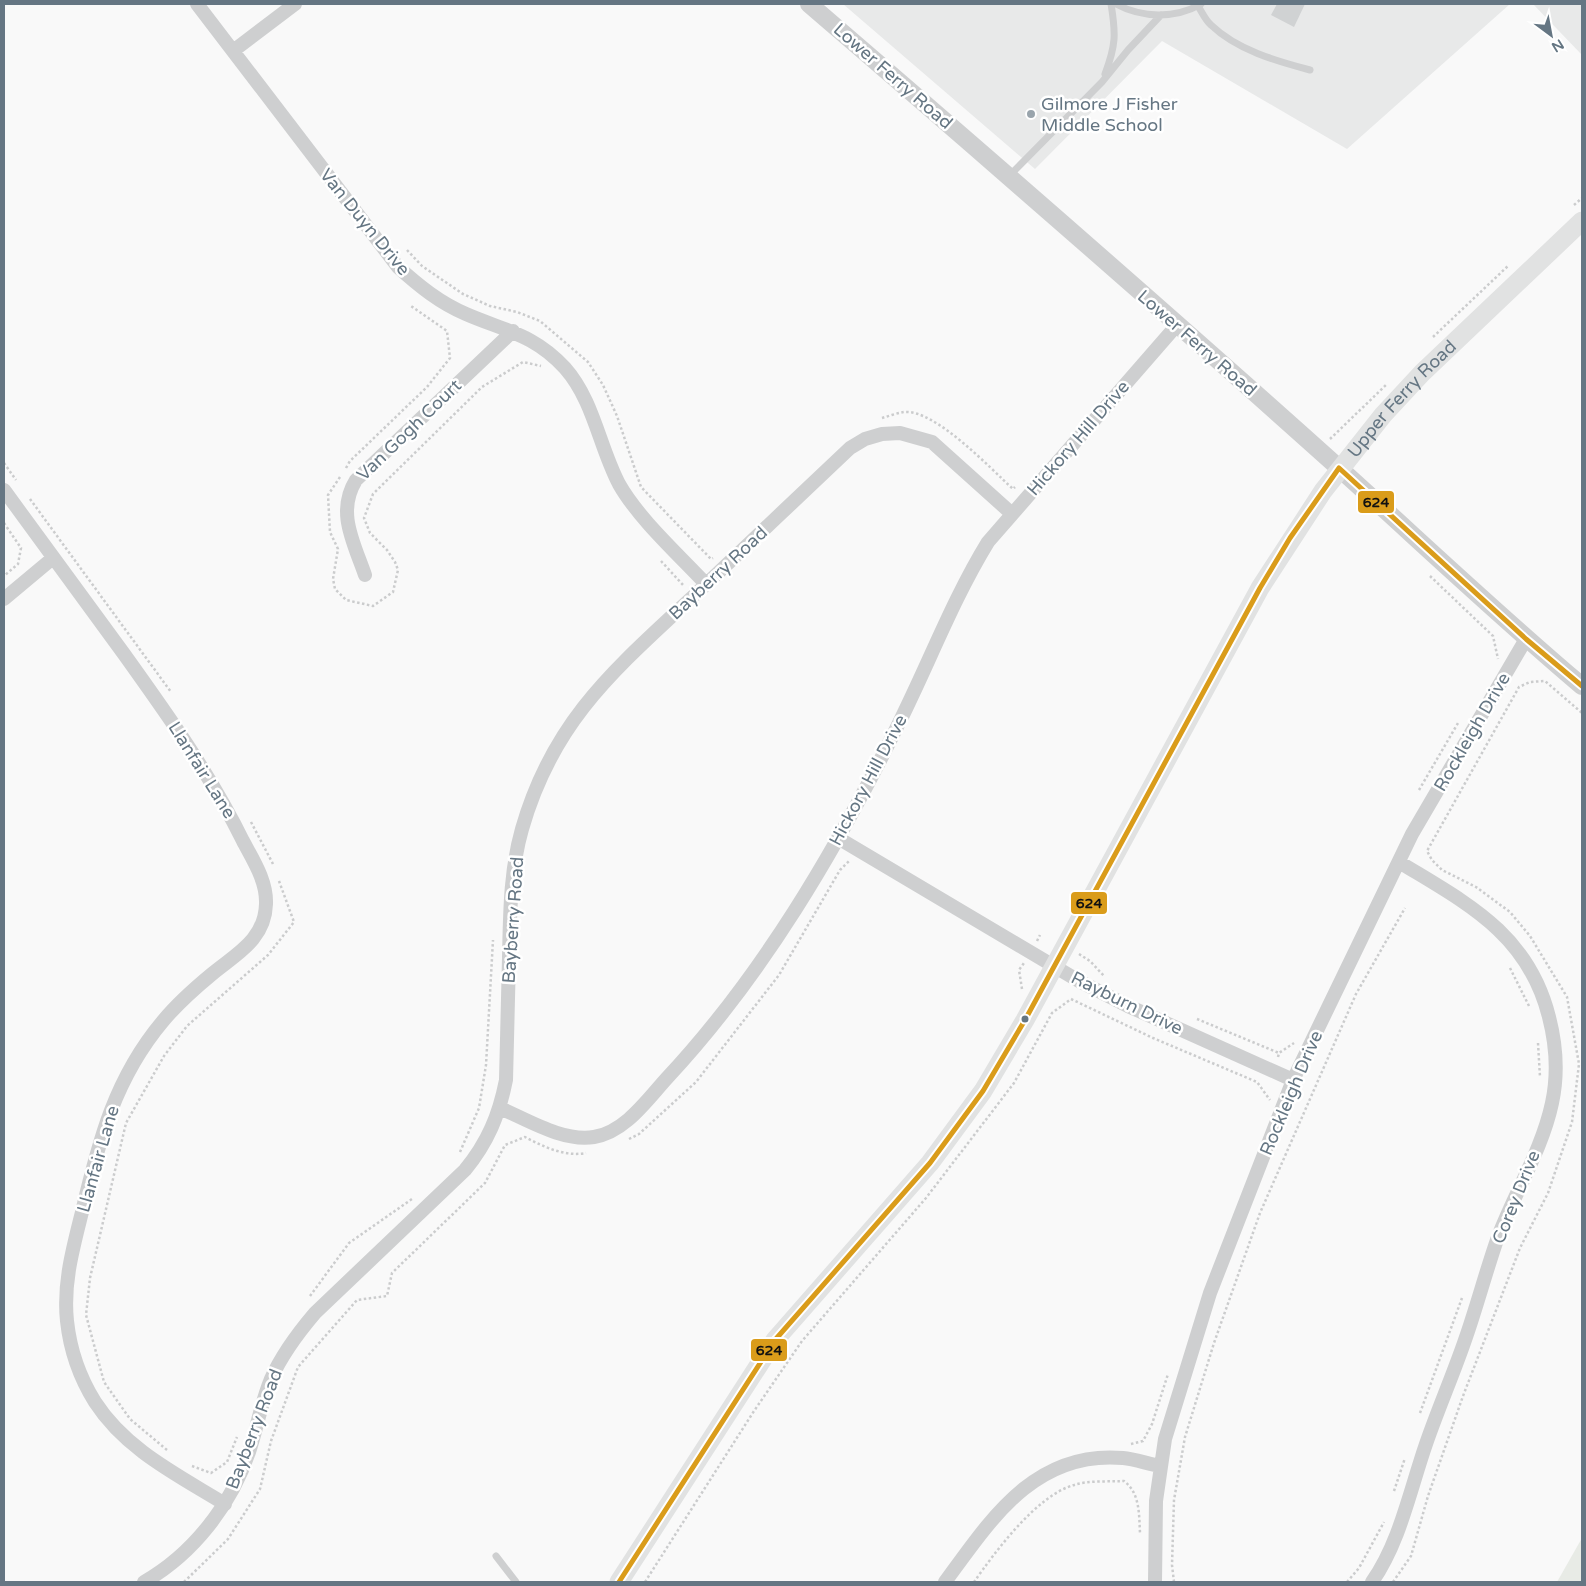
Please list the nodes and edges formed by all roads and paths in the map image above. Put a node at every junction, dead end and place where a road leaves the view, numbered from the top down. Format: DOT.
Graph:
graph roads {
  1 [pos="197,4"];
  2 [pos="295,4"];
  3 [pos="809,4"];
  4 [pos="1111,4"];
  5 [pos="1116,4"];
  6 [pos="1200,5"];
  7 [pos="1161,15"];
  8 [pos="233,51"];
  9 [pos="1310,70"];
  10 [pos="1102,82"];
  11 [pos="1009,176"];
  12 [pos="1582,221"];
  13 [pos="406,250"];
  14 [pos="411,306"];
  15 [pos="1177,325"];
  16 [pos="513,331"];
  17 [pos="545,367"];
  18 [pos="879,419"];
  19 [pos="4,464"];
  20 [pos="1340,468"];
  21 [pos="1018,484"];
  22 [pos="21,486"];
  23 [pos="4,490"];
  24 [pos="27,494"];
  25 [pos="1011,513"];
  26 [pos="4,523"];
  27 [pos="718,553"];
  28 [pos="658,557"];
  29 [pos="53,558"];
  30 [pos="365,575"];
  31 [pos="4,576"];
  32 [pos="1430,576"];
  33 [pos="706,584"];
  34 [pos="679,590"];
  35 [pos="4,599"];
  36 [pos="1526,639"];
  37 [pos="1494,666"];
  38 [pos="1582,686"];
  39 [pos="176,700"];
  40 [pos="1582,713"];
  41 [pos="1460,719"];
  42 [pos="1419,791"];
  43 [pos="250,821"];
  44 [pos="838,838"];
  45 [pos="858,850"];
  46 [pos="1398,862"];
  47 [pos="275,870"];
  48 [pos="278,879"];
  49 [pos="1405,908"];
  50 [pos="494,936"];
  51 [pos="1066,945"];
  52 [pos="1508,963"];
  53 [pos="1054,966"];
  54 [pos="1107,979"];
  55 [pos="1531,1010"];
  56 [pos="1196,1019"];
  57 [pos="1538,1034"];
  58 [pos="1297,1037"];
  59 [pos="1279,1053"];
  60 [pos="1276,1073"];
  61 [pos="1293,1080"];
  62 [pos="1540,1081"];
  63 [pos="1266,1094"];
  64 [pos="1268,1106"];
  65 [pos="500,1108"];
  66 [pos="622,1142"];
  67 [pos="587,1153"];
  68 [pos="456,1159"];
  69 [pos="418,1195"];
  70 [pos="1463,1295"];
  71 [pos="308,1298"];
  72 [pos="1170,1368"];
  73 [pos="1417,1422"];
  74 [pos="237,1436"];
  75 [pos="1124,1446"];
  76 [pos="1408,1449"];
  77 [pos="174,1456"];
  78 [pos="189,1465"];
  79 [pos="1160,1466"];
  80 [pos="1394,1493"];
  81 [pos="225,1504"];
  82 [pos="1386,1519"];
  83 [pos="1140,1539"];
  84 [pos="496,1556"];
  85 [pos="144,1582"];
  86 [pos="184,1582"];
  87 [pos="516,1582"];
  88 [pos="619,1582"];
  89 [pos="645,1582"];
  90 [pos="945,1582"];
  91 [pos="974,1582"];
  92 [pos="1155,1582"];
  93 [pos="1174,1582"];
  94 [pos="1347,1582"];
  95 [pos="1372,1582"];
  96 [pos="1393,1582"];
  1 -- 8 [label="street, Van Duyn Drive"];
  2 -- 8 [label="street"];
  3 -- 11 [label="street, Lower Ferry Road"];
  4 -- 10 [label="lane"];
  5 -- 7 [label="lane"];
  6 -- 7 [label="lane"];
  6 -- 9 [label="lane"];
  7 -- 10 [label="lane"];
  8 -- 16 [label="street, Van Duyn Drive"];
  10 -- 11 [label="lane"];
  11 -- 15 [label="street, Lower Ferry Road"];
  12 -- 20 [label="main road, Upper Ferry Road"];
  13 -- 27 [label="path"];
  14 -- 17 [label="path"];
  15 -- 20 [label="street, Lower Ferry Road"];
  15 -- 25 [label="street, Hickory Hill Drive"];
  16 -- 30 [label="street, Van Gogh Court"];
  16 -- 33 [label="street, Van Duyn Drive"];
  18 -- 21 [label="path"];
  19 -- 22 [label="path"];
  20 -- 36 [label="street, Lower Ferry Road"];
  20 -- 51 [label="main road, Upper Ferry Road"];
  23 -- 29 [label="street, Llanfair Lane"];
  24 -- 39 [label="path"];
  25 -- 33 [label="street, Bayberry Road"];
  25 -- 44 [label="street, Hickory Hill Drive"];
  26 -- 31 [label="path"];
  28 -- 34 [label="path"];
  29 -- 35 [label="street"];
  29 -- 81 [label="street, Llanfair Lane"];
  32 -- 37 [label="path"];
  33 -- 65 [label="street, Bayberry Road"];
  36 -- 38 [label="street, Lower Ferry Road"];
  36 -- 46 [label="street, Rockleigh Drive"];
  40 -- 96 [label="path"];
  41 -- 42 [label="path"];
  43 -- 47 [label="path"];
  44 -- 45 [label="street, Rayburn Drive"];
  44 -- 65 [label="street, Hickory Hill Drive"];
  45 -- 53 [label="street, Rayburn Drive"];
  45 -- 66 [label="path"];
  46 -- 61 [label="street, Rockleigh Drive"];
  46 -- 95 [label="street, Corey Drive"];
  48 -- 77 [label="path"];
  49 -- 93 [label="path"];
  50 -- 68 [label="path"];
  51 -- 53 [label="main road, Upper Ferry Road"];
  51 -- 54 [label="path"];
  52 -- 55 [label="path"];
  53 -- 60 [label="street, Rayburn Drive"];
  53 -- 88 [label="main road, Upper Ferry Road"];
  56 -- 59 [label="path"];
  57 -- 62 [label="path"];
  58 -- 59 [label="path"];
  59 -- 60 [label="path"];
  60 -- 61 [label="street, Rayburn Drive"];
  60 -- 63 [label="path"];
  61 -- 79 [label="street, Rockleigh Drive"];
  63 -- 64 [label="path"];
  63 -- 89 [label="path"];
  65 -- 81 [label="street, Bayberry Road"];
  67 -- 86 [label="path"];
  69 -- 71 [label="path"];
  70 -- 73 [label="path"];
  72 -- 75 [label="path"];
  74 -- 78 [label="path"];
  76 -- 80 [label="path"];
  79 -- 90 [label="street"];
  79 -- 92 [label="street, Rockleigh Drive"];
  81 -- 85 [label="street, Bayberry Road"];
  82 -- 94 [label="path"];
  83 -- 91 [label="path"];
  84 -- 87 [label="lane"];
}
